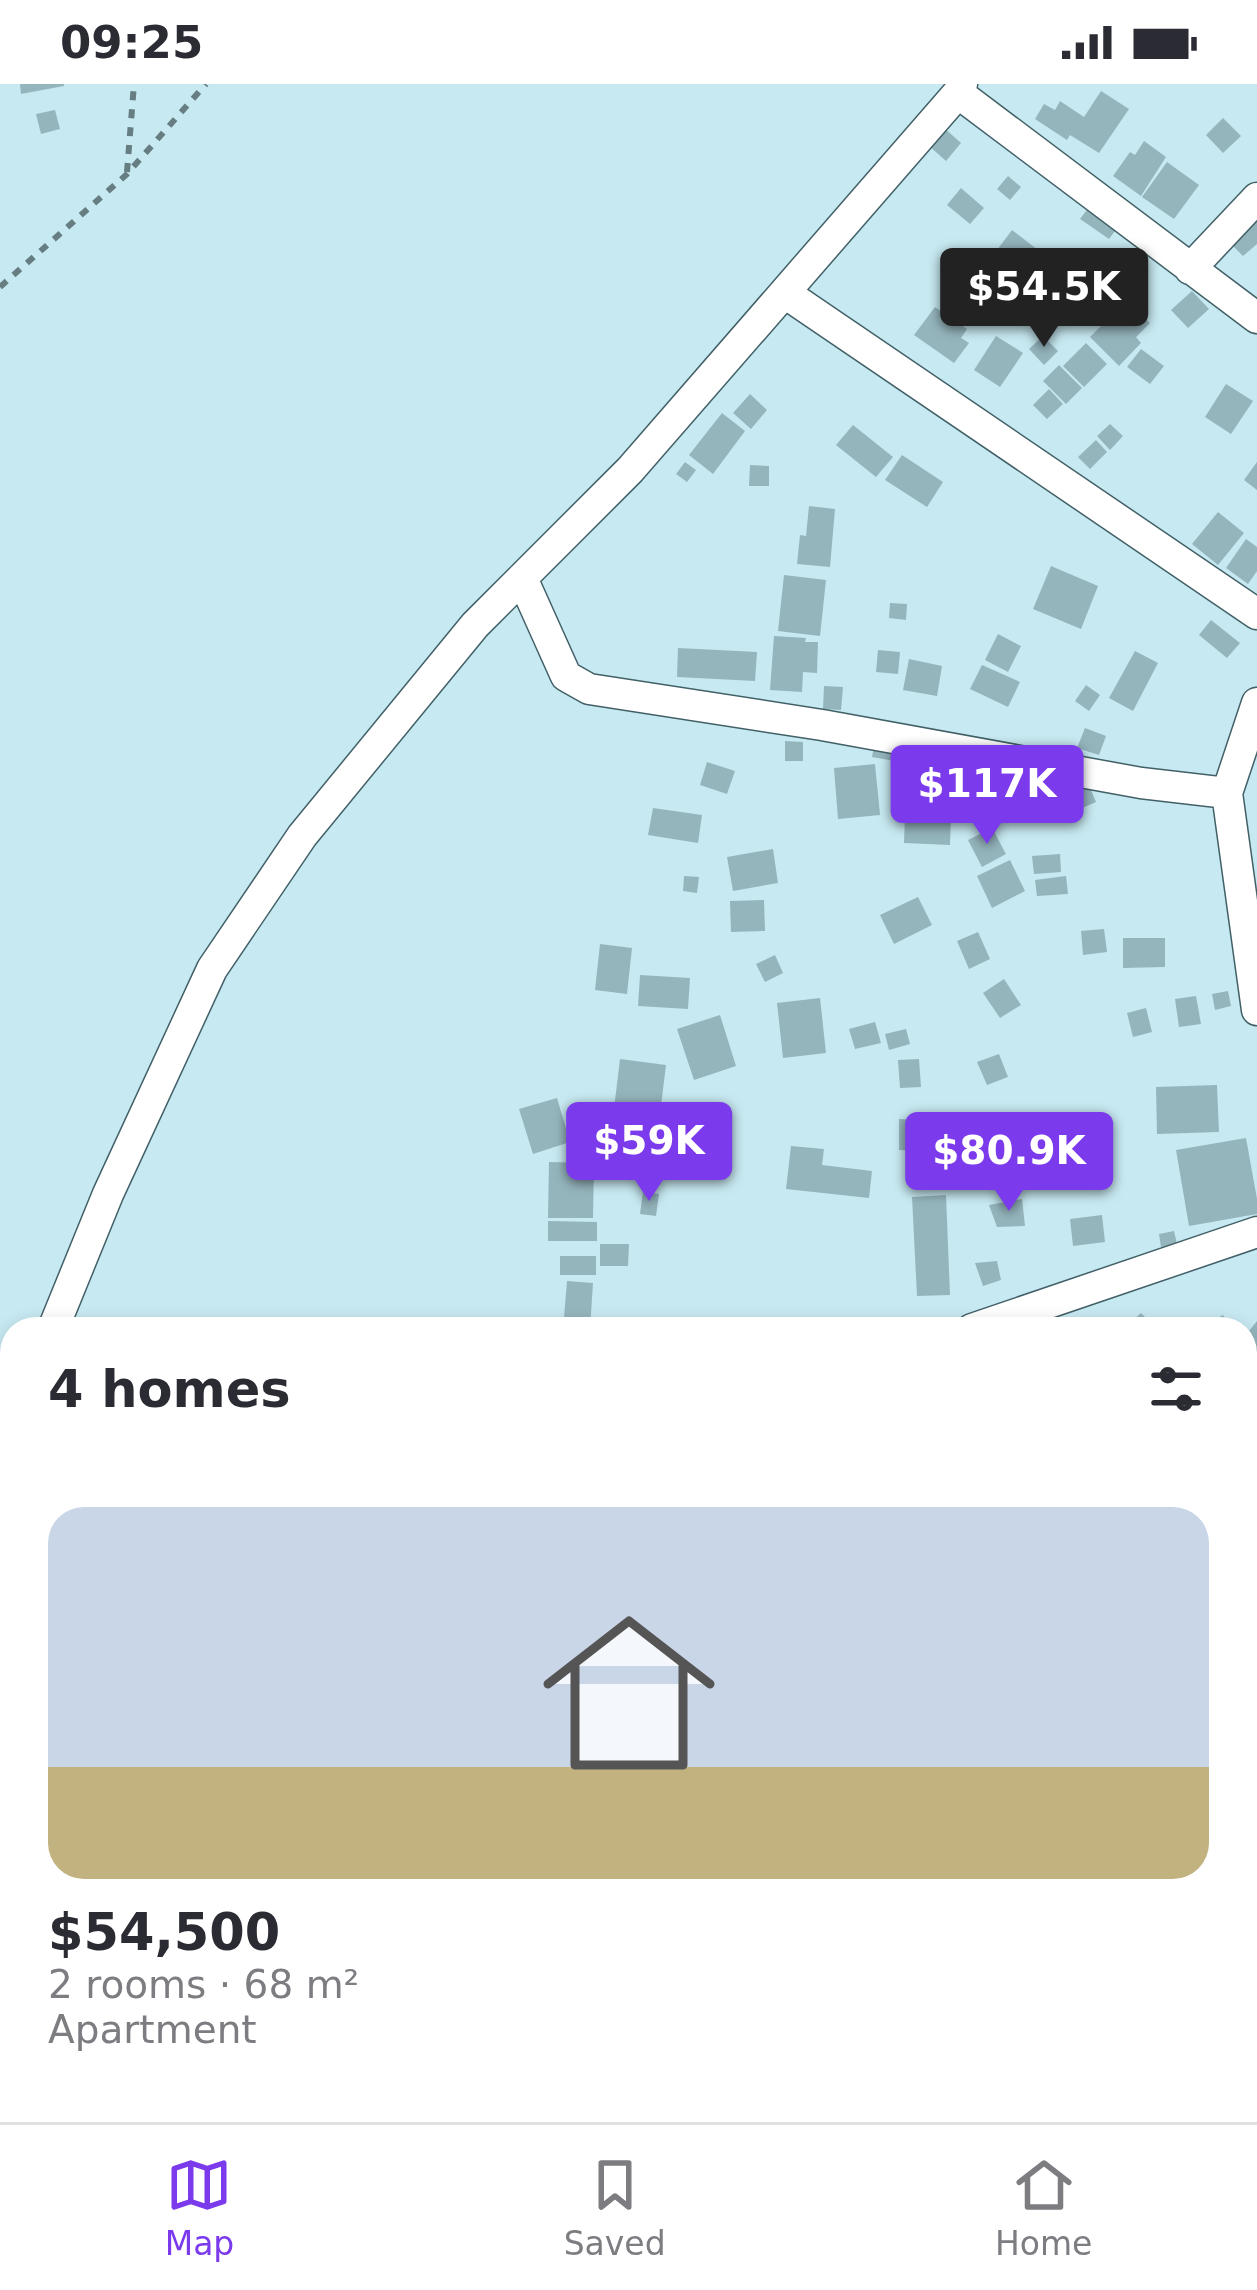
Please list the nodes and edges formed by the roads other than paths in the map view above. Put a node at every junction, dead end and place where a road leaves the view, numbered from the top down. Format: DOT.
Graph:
graph roads {
  1 [pos="960,88"];
  2 [pos="1257,199"];
  3 [pos="1190,269"];
  4 [pos="785,293"];
  5 [pos="1257,317"];
  6 [pos="522,578"];
  7 [pos="1257,614"];
  8 [pos="1257,703"];
  9 [pos="1227,793"];
  10 [pos="1257,1010"];
  11 [pos="1257,1232"];
  12 [pos="58,1317"];
  13 [pos="1006,1317"];
  1 -- 3 [label="street"];
  1 -- 4 [label="street"];
  2 -- 3 [label="street"];
  3 -- 5 [label="street"];
  4 -- 6 [label="street"];
  4 -- 7 [label="street"];
  6 -- 9 [label="street"];
  6 -- 12 [label="street"];
  8 -- 9 [label="street"];
  9 -- 10 [label="street"];
  11 -- 13 [label="street"];
}
